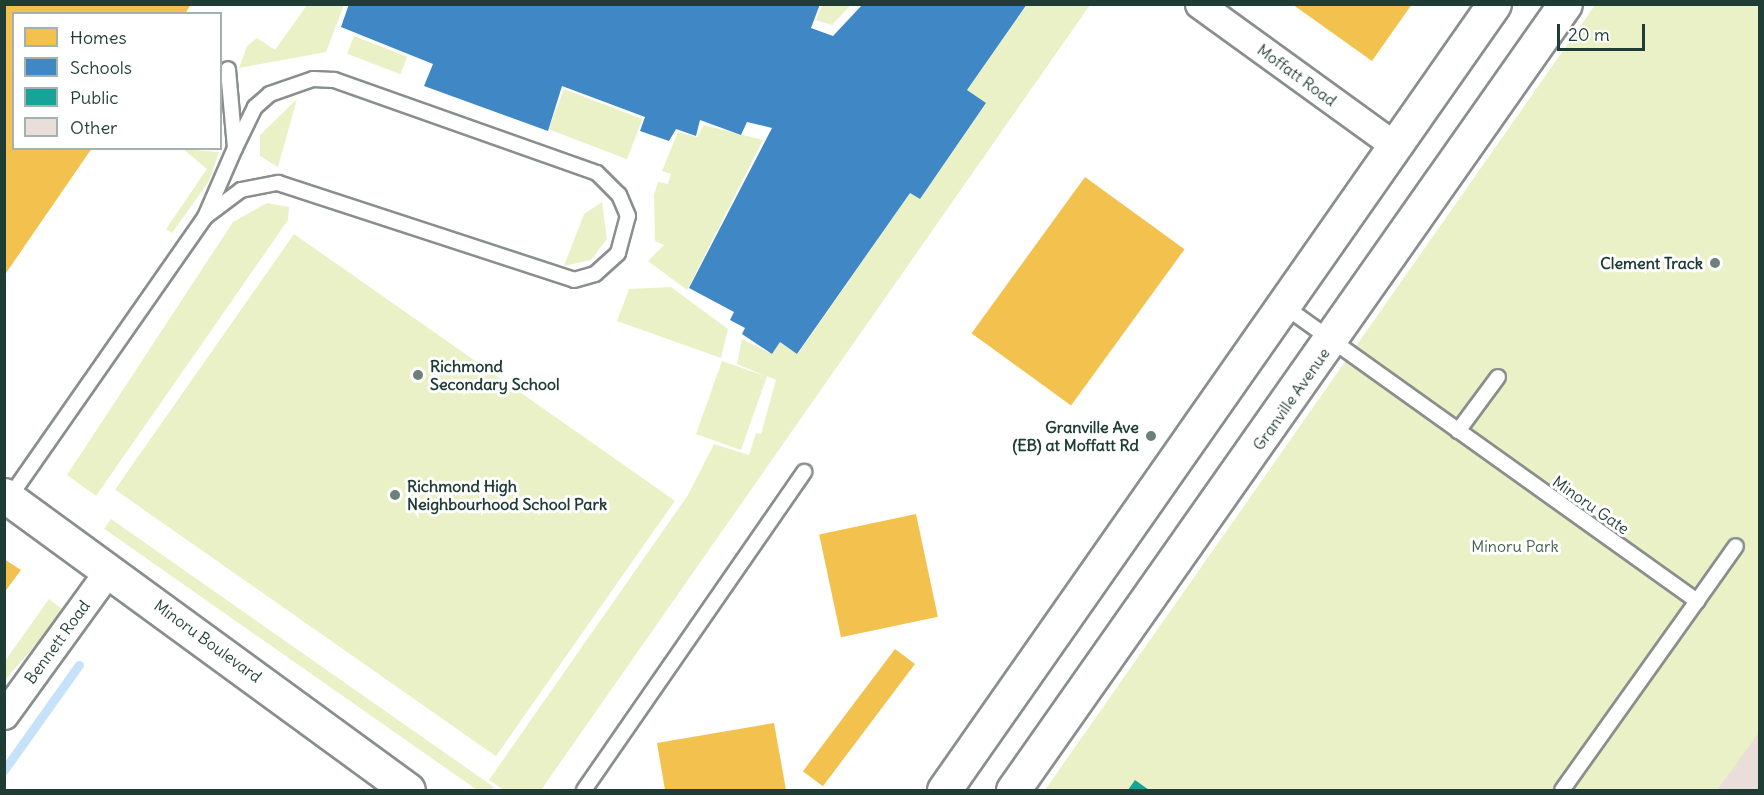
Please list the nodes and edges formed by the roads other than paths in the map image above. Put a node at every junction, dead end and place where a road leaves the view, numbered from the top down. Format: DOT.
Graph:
graph roads {
  1 [pos="1199,4"];
  2 [pos="1494,4"];
  3 [pos="1565,4"];
  4 [pos="228,69"];
  5 [pos="1395,146"];
  6 [pos="235,148"];
  7 [pos="205,217"];
  8 [pos="1284,306"];
  9 [pos="1332,340"];
  10 [pos="1498,377"];
  11 [pos="1458,431"];
  12 [pos="804,472"];
  13 [pos="7,497"];
  14 [pos="1736,546"];
  15 [pos="109,570"];
  16 [pos="1697,601"];
  17 [pos="4,715"];
  18 [pos="1569,788"];
  19 [pos="408,790"];
  20 [pos="584,790"];
  21 [pos="944,790"];
  22 [pos="1013,790"];
  1 -- 5 [label="street, Moffatt Road"];
  2 -- 5 [label="main road"];
  3 -- 9 [label="main road, Granville Avenue"];
  4 -- 6 [label="lane"];
  5 -- 8 [label="main road"];
  6 -- 7 [label="lane"];
  6 -- 7 [label="lane"];
  7 -- 13 [label="lane"];
  8 -- 9 [label="lane, Minoru Gate"];
  8 -- 21 [label="main road"];
  9 -- 11 [label="lane, Minoru Gate"];
  9 -- 22 [label="main road, Granville Avenue"];
  10 -- 11 [label="lane"];
  11 -- 16 [label="lane, Minoru Gate"];
  12 -- 20 [label="lane"];
  13 -- 15 [label="main road, Minoru Boulevard"];
  14 -- 16 [label="lane"];
  15 -- 17 [label="street, Bennett Road"];
  15 -- 19 [label="main road, Minoru Boulevard"];
  16 -- 18 [label="lane"];
}
